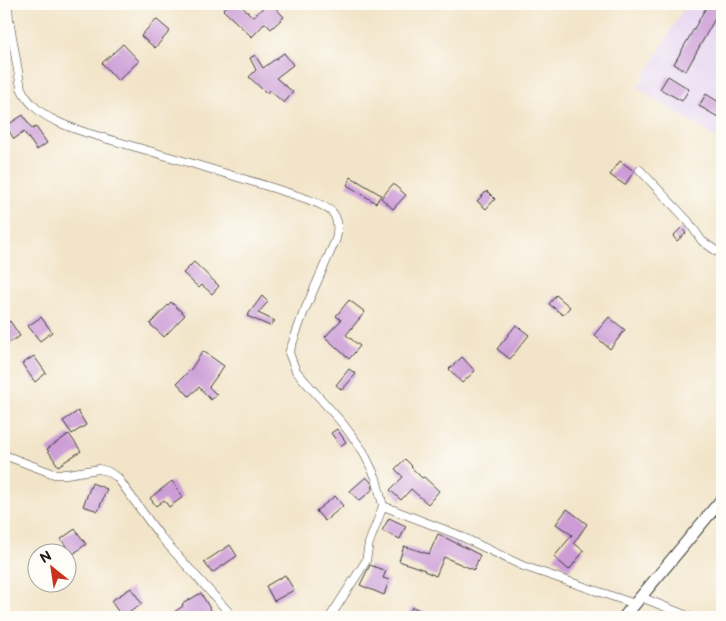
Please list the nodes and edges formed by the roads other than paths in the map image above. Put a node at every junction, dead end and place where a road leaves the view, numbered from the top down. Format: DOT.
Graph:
graph roads {
  1 [pos="8,4"];
  2 [pos="640,170"];
  3 [pos="722,255"];
  4 [pos="4,456"];
  5 [pos="722,499"];
  6 [pos="383,506"];
  7 [pos="638,601"];
  8 [pos="232,617"];
  9 [pos="330,617"];
  10 [pos="624,617"];
  11 [pos="690,617"];
  1 -- 6 [label="street"];
  2 -- 3 [label="street"];
  4 -- 8 [label="street"];
  5 -- 7 [label="main road"];
  6 -- 7 [label="street"];
  6 -- 9 [label="street"];
  7 -- 10 [label="main road"];
  7 -- 11 [label="street"];
}
